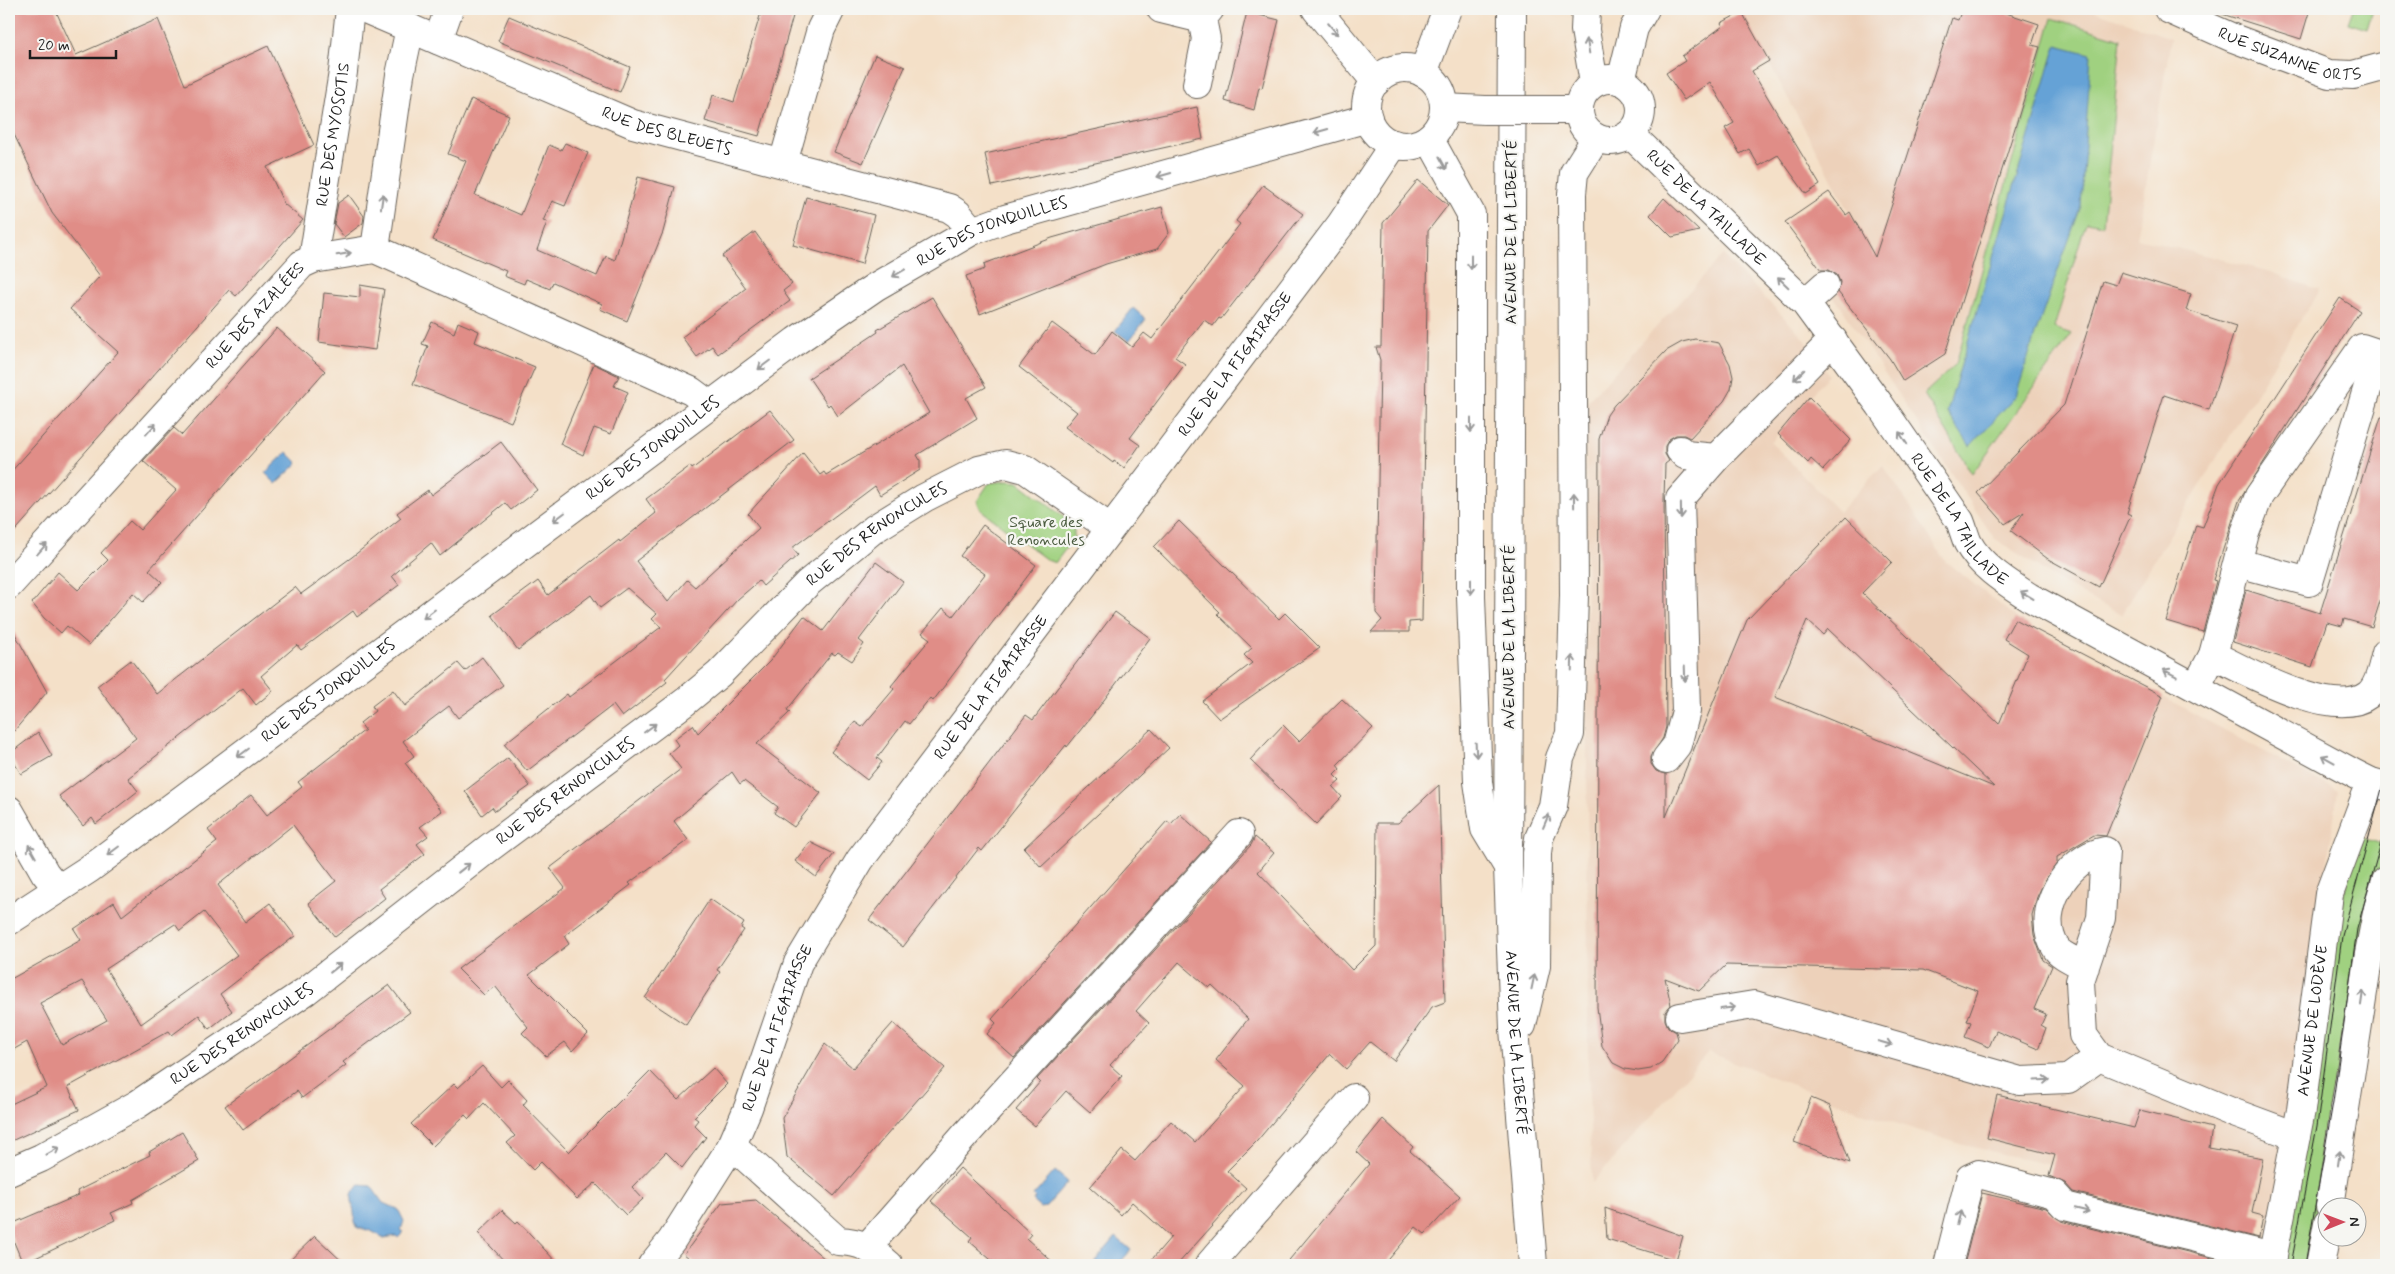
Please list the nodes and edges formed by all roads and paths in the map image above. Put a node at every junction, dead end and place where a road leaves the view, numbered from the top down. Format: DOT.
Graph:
graph roads {
  1 [pos="350,9"];
  2 [pos="365,9"];
  3 [pos="448,9"];
  4 [pos="831,9"];
  5 [pos="1161,9"];
  6 [pos="1316,9"];
  7 [pos="1447,9"];
  8 [pos="1512,9"];
  9 [pos="1586,9"];
  10 [pos="1644,9"];
  11 [pos="2168,9"];
  12 [pos="1206,14"];
  13 [pos="410,28"];
  14 [pos="438,40"];
  15 [pos="2386,66"];
  16 [pos="1423,73"];
  17 [pos="1621,81"];
  18 [pos="1376,82"];
  19 [pos="1594,83"];
  20 [pos="1197,84"];
  21 [pos="1444,108"];
  22 [pos="1573,111"];
  23 [pos="1368,118"];
  24 [pos="1630,134"];
  25 [pos="1430,138"];
  26 [pos="1596,138"];
  27 [pos="1394,144"];
  28 [pos="782,163"];
  29 [pos="972,231"];
  30 [pos="374,249"];
  31 [pos="313,259"];
  32 [pos="1825,285"];
  33 [pos="1805,303"];
  34 [pos="1833,340"];
  35 [pos="2382,355"];
  36 [pos="710,405"];
  37 [pos="1680,450"];
  38 [pos="1716,458"];
  39 [pos="1110,528"];
  40 [pos="2238,563"];
  41 [pos="9,585"];
  42 [pos="2386,653"];
  43 [pos="2213,655"];
  44 [pos="2196,687"];
  45 [pos="1666,758"];
  46 [pos="2378,784"];
  47 [pos="9,810"];
  48 [pos="1239,834"];
  49 [pos="1508,867"];
  50 [pos="2386,881"];
  51 [pos="58,889"];
  52 [pos="9,921"];
  53 [pos="2085,967"];
  54 [pos="1680,1017"];
  55 [pos="1515,1045"];
  56 [pos="2099,1057"];
  57 [pos="1354,1098"];
  58 [pos="2296,1136"];
  59 [pos="732,1145"];
  60 [pos="9,1172"];
  61 [pos="2332,1196"];
  62 [pos="868,1246"];
  63 [pos="2324,1246"];
  64 [pos="2272,1261"];
  65 [pos="652,1265"];
  66 [pos="889,1265"];
  67 [pos="1209,1265"];
  68 [pos="1533,1265"];
  69 [pos="1948,1265"];
  70 [pos="2320,1265"];
  1 -- 31 [label="street, RUE DES MYOSOTIS"];
  2 -- 13 [label="street, RUE DES BLEUETS"];
  3 -- 14 [label="street"];
  4 -- 28 [label="street"];
  5 -- 12 [label="street"];
  6 -- 18 [label="street, one-way"];
  7 -- 16 [label="street"];
  8 -- 49 [label="street, AVENUE DE LA LIBERTÉ"];
  19 -- 9 [label="street, one-way"];
  10 -- 17 [label="street"];
  11 -- 15 [label="street, RUE SUZANNE ORTS"];
  12 -- 20 [label="street"];
  13 -- 14 [label="street, RUE DES BLEUETS"];
  30 -- 13 [label="street, one-way"];
  14 -- 28 [label="street, RUE DES BLEUETS"];
  16 -- 18 [label="street"];
  16 -- 21 [label="street"];
  17 -- 19 [label="street"];
  17 -- 24 [label="street"];
  18 -- 23 [label="street"];
  19 -- 22 [label="street"];
  21 -- 22 [label="street, bridge"];
  21 -- 25 [label="street"];
  22 -- 26 [label="street"];
  23 -- 27 [label="street"];
  23 -- 29 [label="street, RUE DES JONQUILLES, one-way"];
  24 -- 26 [label="street"];
  33 -- 24 [label="street, RUE DE LA TAILLADE, one-way"];
  25 -- 27 [label="street"];
  25 -- 49 [label="street, one-way"];
  55 -- 26 [label="street, one-way"];
  27 -- 39 [label="street, RUE DE LA FIGAIRASSE"];
  28 -- 29 [label="street, RUE DES BLEUETS"];
  29 -- 36 [label="street, RUE DES JONQUILLES, one-way"];
  31 -- 30 [label="street, RUE DES AZALÉES, one-way"];
  30 -- 36 [label="street"];
  41 -- 31 [label="street, RUE DES AZALÉES, one-way"];
  32 -- 33 [label="street"];
  33 -- 34 [label="street, RUE DE LA TAILLADE"];
  34 -- 38 [label="street, one-way"];
  44 -- 34 [label="street, RUE DE LA TAILLADE, one-way"];
  35 -- 40 [label="street"];
  35 -- 40 [label="street"];
  36 -- 51 [label="street, RUE DES JONQUILLES, one-way"];
  37 -- 38 [label="street"];
  38 -- 45 [label="street, one-way"];
  39 -- 59 [label="street, RUE DE LA FIGAIRASSE"];
  60 -- 39 [label="street, RUE DES RENONCULES, one-way"];
  40 -- 43 [label="street"];
  42 -- 43 [label="street"];
  43 -- 44 [label="street"];
  46 -- 44 [label="street, RUE DE LA TAILLADE, one-way"];
  46 -- 58 [label="street, AVENUE DE LODÈVE"];
  51 -- 47 [label="street, one-way"];
  48 -- 62 [label="street"];
  49 -- 55 [label="street, AVENUE DE LA LIBERTÉ"];
  61 -- 50 [label="street, one-way"];
  51 -- 52 [label="street, RUE DES JONQUILLES"];
  53 -- 56 [label="street"];
  54 -- 56 [label="street, one-way"];
  55 -- 68 [label="street, AVENUE DE LA LIBERTÉ"];
  56 -- 58 [label="street"];
  57 -- 67 [label="street"];
  58 -- 64 [label="street, AVENUE DE LODÈVE"];
  59 -- 62 [label="street"];
  59 -- 65 [label="street, RUE DE LA FIGAIRASSE"];
  62 -- 66 [label="street"];
  63 -- 70 [label="street"];
  69 -- 64 [label="street, one-way"];
}
